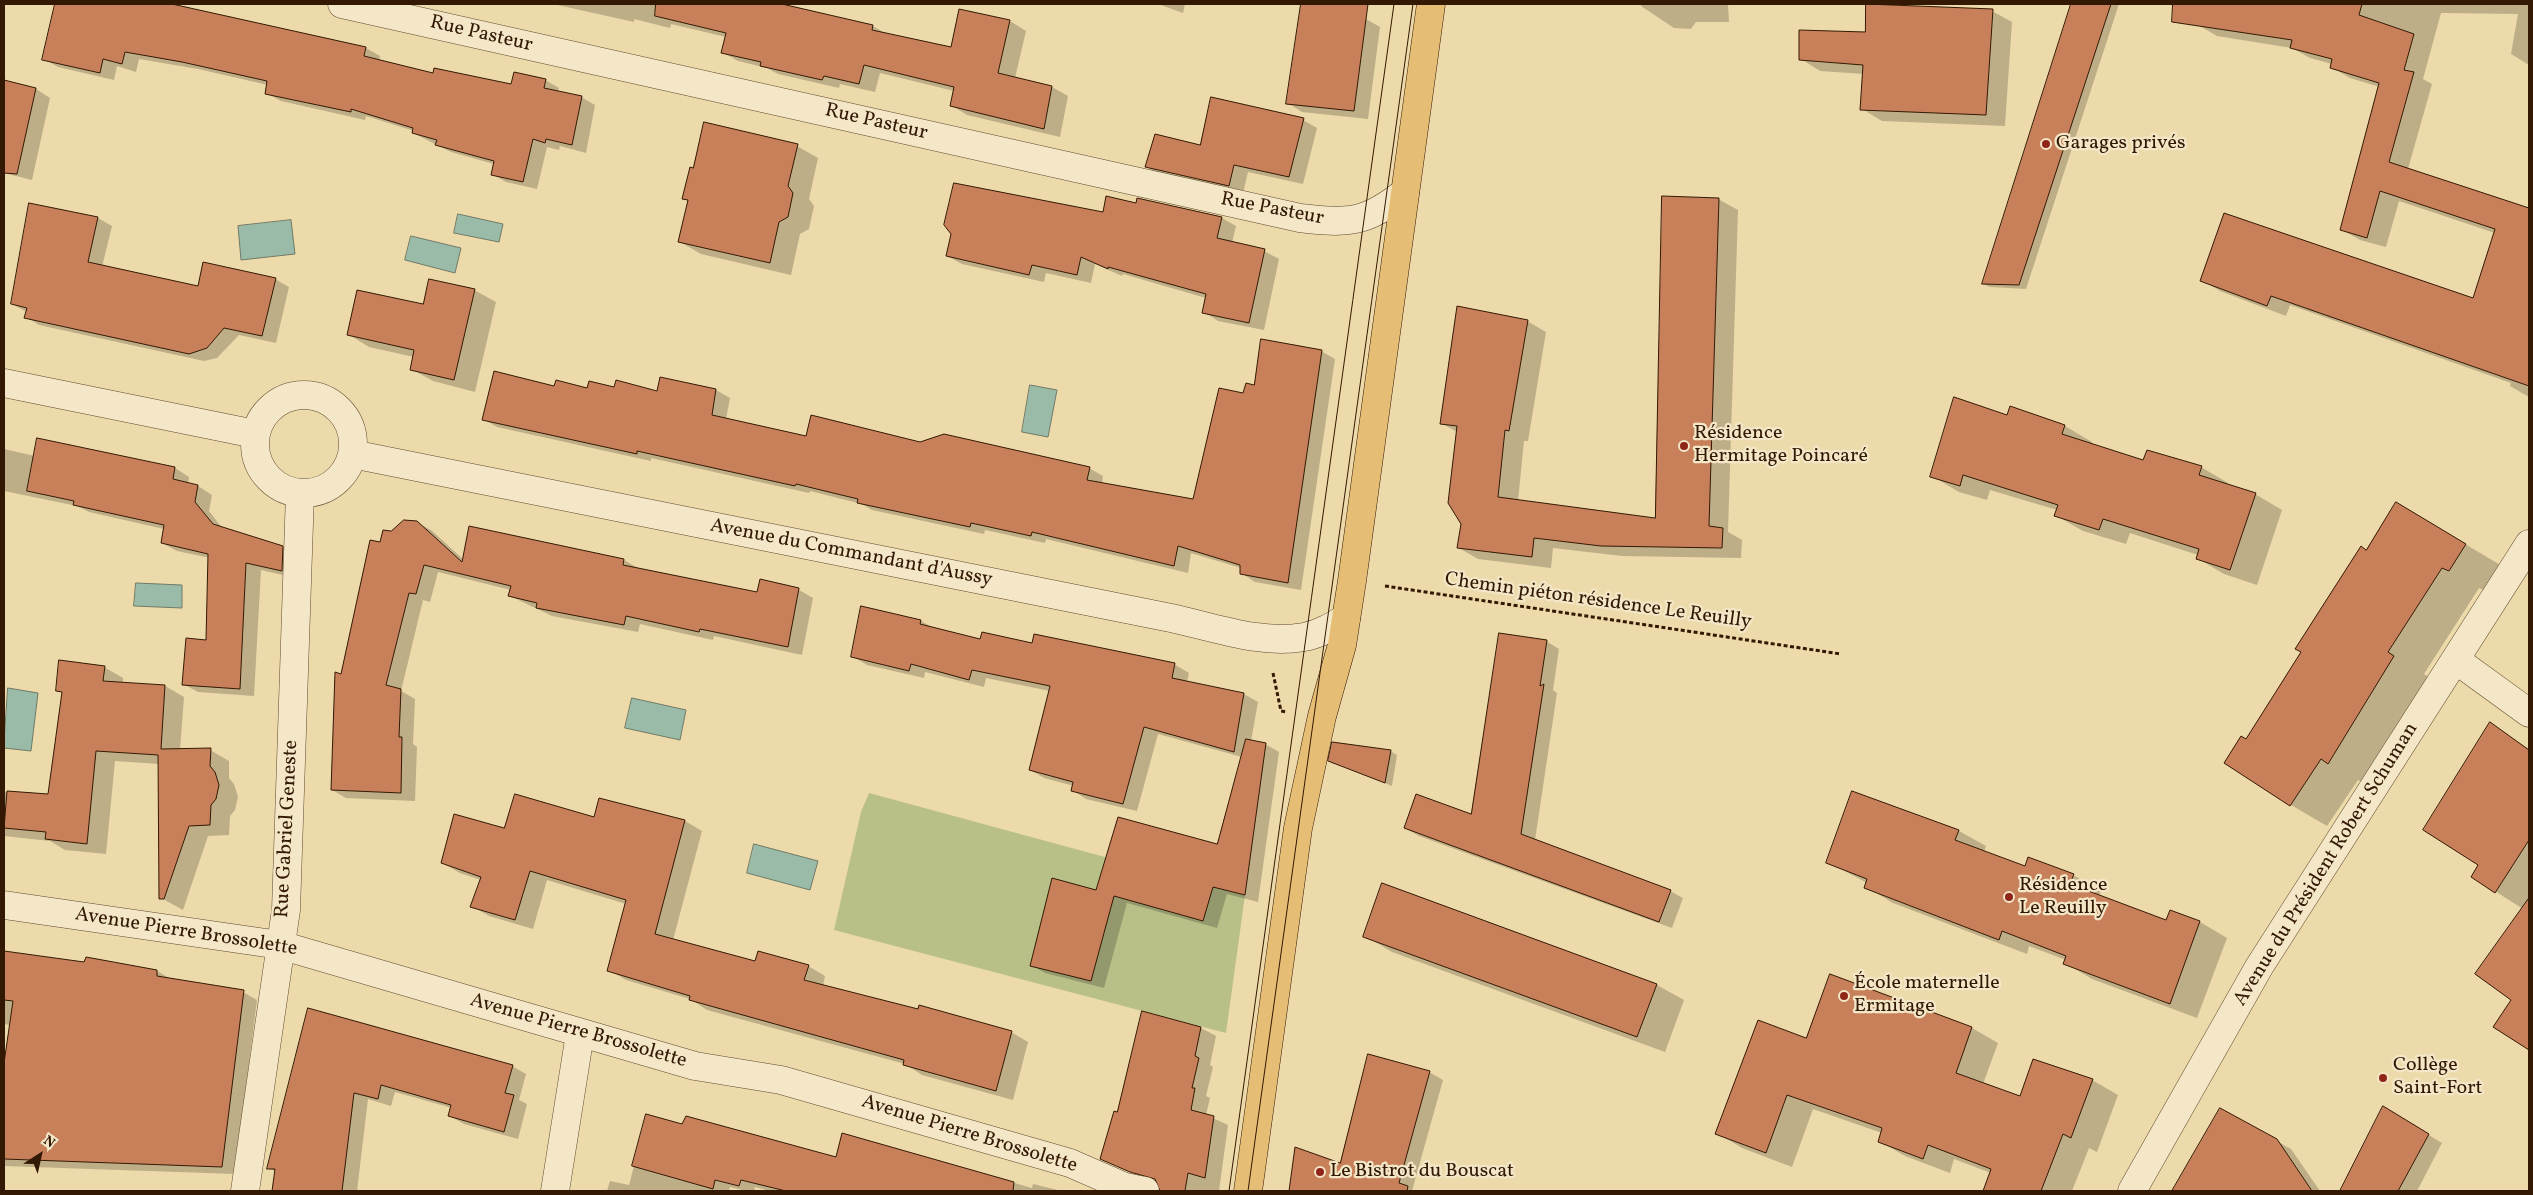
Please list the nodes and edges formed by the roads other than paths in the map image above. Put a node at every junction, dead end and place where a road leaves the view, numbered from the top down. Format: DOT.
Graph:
graph roads {
  1 [pos="342,4"];
  2 [pos="1432,4"];
  3 [pos="1405,192"];
  4 [pos="4,383"];
  5 [pos="255,434"];
  6 [pos="352,454"];
  7 [pos="300,494"];
  8 [pos="2529,544"];
  9 [pos="1346,618"];
  10 [pos="2456,660"];
  11 [pos="2529,713"];
  12 [pos="4,905"];
  13 [pos="280,945"];
  14 [pos="580,1034"];
  15 [pos="1244,1186"];
  16 [pos="245,1191"];
  17 [pos="555,1191"];
  18 [pos="1145,1191"];
  19 [pos="2132,1191"];
  1 -- 3 [label="street, Rue Pasteur"];
  2 -- 3 [label="main road"];
  3 -- 9 [label="main road"];
  4 -- 5 [label="street"];
  5 -- 6 [label="street"];
  5 -- 7 [label="street"];
  6 -- 7 [label="street"];
  6 -- 9 [label="street, Avenue du Commandant d'Aussy"];
  7 -- 13 [label="street, Rue Gabriel Geneste"];
  8 -- 10 [label="street, Avenue du Président Robert Schuman"];
  9 -- 15 [label="main road"];
  10 -- 11 [label="street"];
  10 -- 19 [label="street, Avenue du Président Robert Schuman"];
  12 -- 13 [label="street, Avenue Pierre Brossolette"];
  13 -- 14 [label="street, Avenue Pierre Brossolette"];
  13 -- 16 [label="street, Rue Gabriel Geneste"];
  14 -- 17 [label="street"];
  14 -- 18 [label="street, Avenue Pierre Brossolette"];
}
